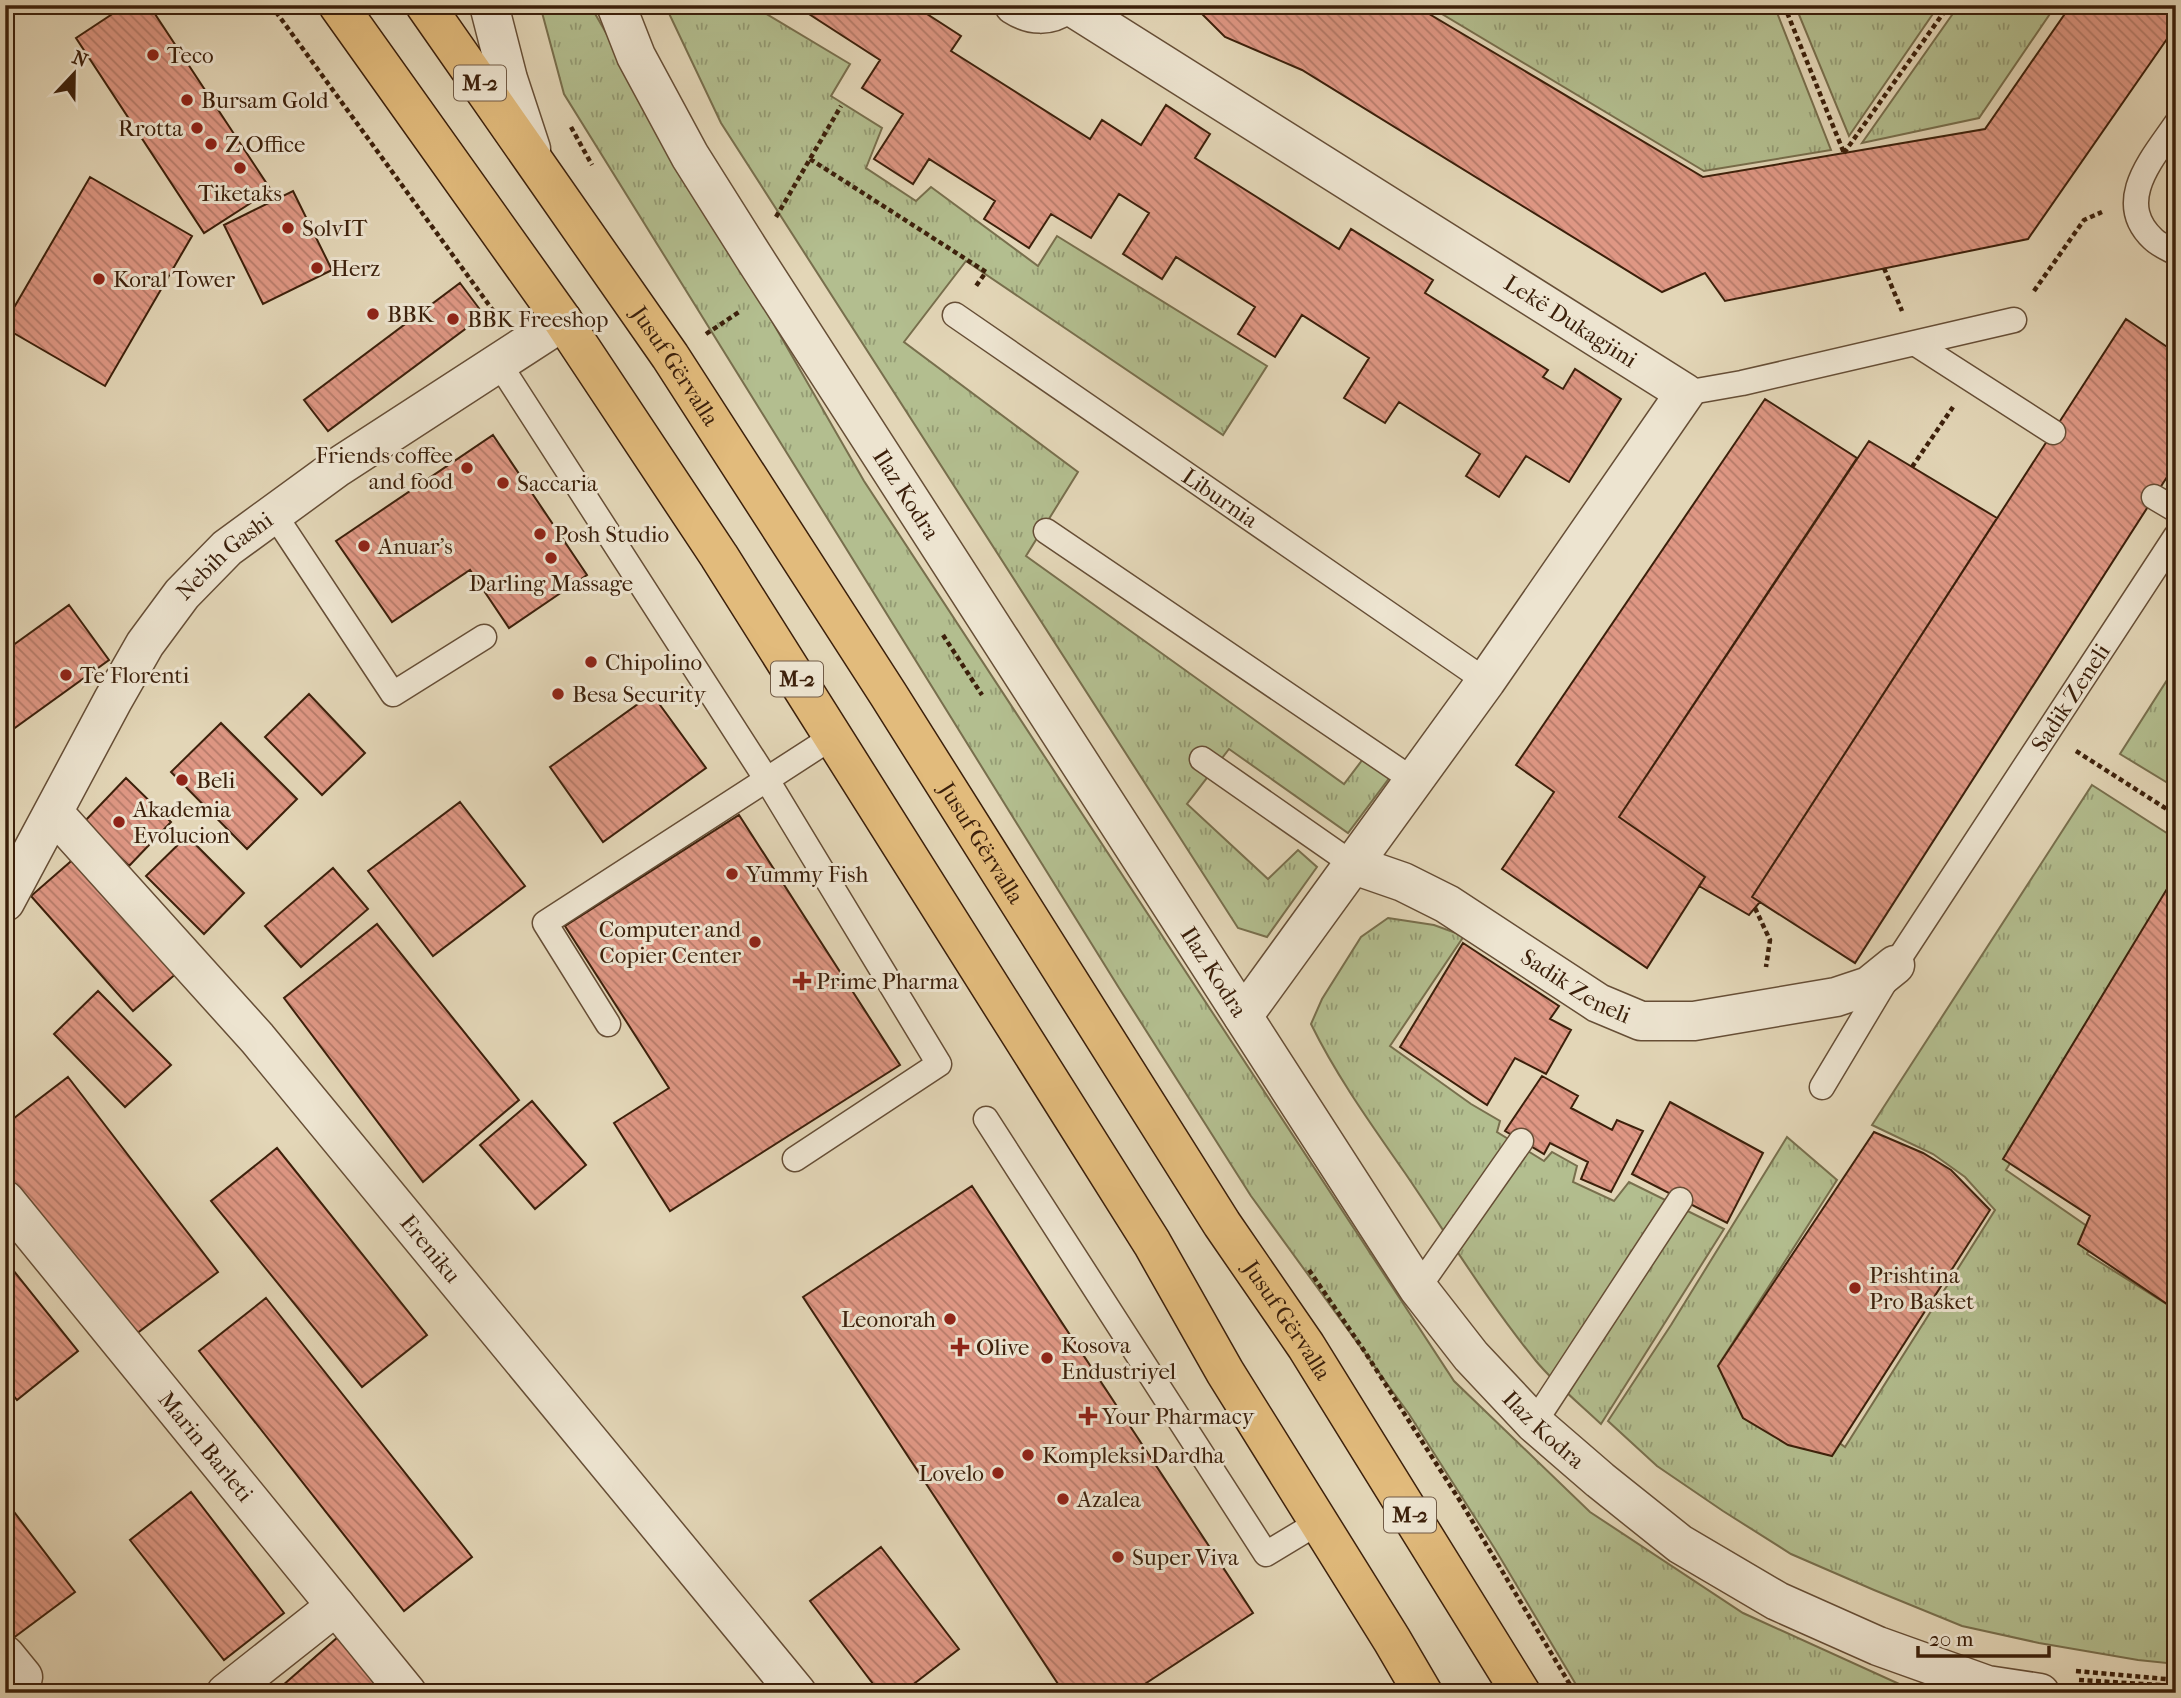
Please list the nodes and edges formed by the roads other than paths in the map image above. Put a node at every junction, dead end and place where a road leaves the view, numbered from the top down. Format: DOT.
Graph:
graph roads {
  1 [pos="338,5"];
  2 [pos="425,5"];
  3 [pos="489,5"];
  4 [pos="615,5"];
  5 [pos="1014,5"];
  6 [pos="1067,5"];
  7 [pos="2176,124"];
  8 [pos="534,161"];
  9 [pos="2176,253"];
  10 [pos="955,315"];
  11 [pos="2014,320"];
  12 [pos="563,321"];
  13 [pos="1916,344"];
  14 [pos="498,362"];
  15 [pos="1685,393"];
  16 [pos="2053,432"];
  17 [pos="2154,497"];
  18 [pos="2176,510"];
  19 [pos="274,514"];
  20 [pos="1046,531"];
  21 [pos="2176,536"];
  22 [pos="484,636"];
  23 [pos="1486,681"];
  24 [pos="834,736"];
  25 [pos="1202,759"];
  26 [pos="767,780"];
  27 [pos="1413,780"];
  28 [pos="54,813"];
  29 [pos="1353,864"];
  30 [pos="5,902"];
  31 [pos="1895,965"];
  32 [pos="1243,1016"];
  33 [pos="608,1024"];
  34 [pos="1822,1087"];
  35 [pos="986,1119"];
  36 [pos="1521,1141"];
  37 [pos="795,1159"];
  38 [pos="5,1200"];
  39 [pos="1680,1200"];
  40 [pos="1418,1288"];
  41 [pos="1534,1423"];
  42 [pos="1319,1522"];
  43 [pos="336,1606"];
  44 [pos="5,1655"];
  45 [pos="5,1688"];
  46 [pos="226,1693"];
  47 [pos="407,1693"];
  48 [pos="797,1693"];
  49 [pos="1423,1693"];
  50 [pos="1521,1693"];
  51 [pos="2040,1693"];
  1 -- 12 [label="highway, M-2"];
  2 -- 8 [label="highway, Jusuf Gërvalla / M-2"];
  3 -- 8 [label="street"];
  4 -- 32 [label="street, Ilaz Kodra"];
  5 -- 6 [label="street"];
  6 -- 15 [label="street, Lekë Dukagjini"];
  7 -- 9 [label="lane"];
  8 -- 50 [label="highway, Jusuf Gërvalla / M-2"];
  10 -- 23 [label="lane, Liburnia"];
  11 -- 13 [label="lane"];
  12 -- 14 [label="street, Nebih Gashi"];
  12 -- 24 [label="highway, M-2"];
  13 -- 15 [label="lane"];
  13 -- 16 [label="lane"];
  14 -- 19 [label="street, Nebih Gashi"];
  14 -- 26 [label="lane"];
  15 -- 23 [label="street"];
  17 -- 18 [label="lane"];
  19 -- 22 [label="lane"];
  19 -- 28 [label="street, Nebih Gashi"];
  20 -- 27 [label="lane"];
  21 -- 31 [label="lane, Sadik Zeneli"];
  23 -- 27 [label="street"];
  24 -- 26 [label="lane"];
  24 -- 42 [label="highway, M-2"];
  25 -- 29 [label="lane"];
  26 -- 33 [label="lane"];
  26 -- 37 [label="lane"];
  27 -- 29 [label="street"];
  28 -- 30 [label="street, Nebih Gashi"];
  28 -- 48 [label="street, Ereniku"];
  29 -- 31 [label="street, Sadik Zeneli"];
  29 -- 32 [label="street"];
  31 -- 34 [label="lane, Sadik Zeneli"];
  32 -- 40 [label="street, Ilaz Kodra"];
  35 -- 42 [label="lane"];
  36 -- 40 [label="lane"];
  38 -- 43 [label="street, Marin Barleti"];
  39 -- 41 [label="lane"];
  40 -- 41 [label="street, Ilaz Kodra"];
  41 -- 51 [label="street, Ilaz Kodra"];
  42 -- 49 [label="highway, M-2"];
  43 -- 46 [label="street"];
  43 -- 47 [label="street, Marin Barleti"];
  44 -- 45 [label="street"];
}
